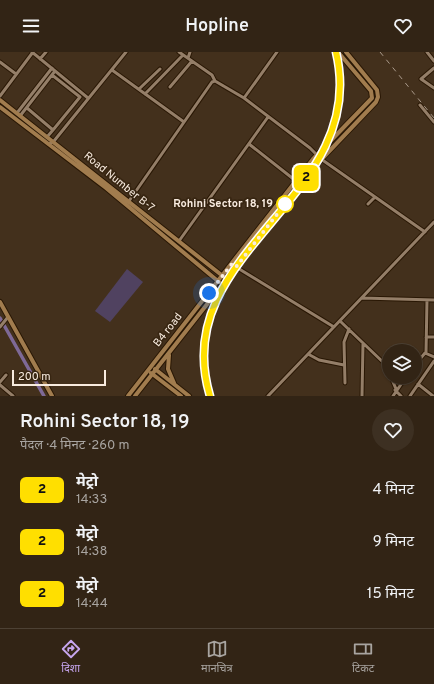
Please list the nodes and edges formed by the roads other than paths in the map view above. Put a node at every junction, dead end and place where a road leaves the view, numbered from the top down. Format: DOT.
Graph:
graph roads {
  1 [pos="33,52"];
  2 [pos="46,52"];
  3 [pos="126,52"];
  4 [pos="190,52"];
  5 [pos="277,52"];
  6 [pos="338,52"];
  7 [pos="346,52"];
  8 [pos="427,52"];
  9 [pos="181,53"];
  10 [pos="188,58"];
  11 [pos="40,59"];
  12 [pos="192,61"];
  13 [pos="434,61"];
  14 [pos="0,62"];
  15 [pos="52,68"];
  16 [pos="434,68"];
  17 [pos="160,69"];
  18 [pos="112,70"];
  19 [pos="55,71"];
  20 [pos="16,74"];
  21 [pos="52,75"];
  22 [pos="215,81"];
  23 [pos="170,86"];
  24 [pos="434,88"];
  25 [pos="139,90"];
  26 [pos="145,94"];
  27 [pos="0,96"];
  28 [pos="372,96"];
  29 [pos="378,97"];
  30 [pos="88,98"];
  31 [pos="244,98"];
  32 [pos="0,100"];
  33 [pos="420,105"];
  34 [pos="0,107"];
  35 [pos="27,108"];
  36 [pos="67,113"];
  37 [pos="19,114"];
  38 [pos="268,117"];
  39 [pos="72,118"];
  40 [pos="184,122"];
  41 [pos="434,122"];
  42 [pos="53,130"];
  43 [pos="47,137"];
  44 [pos="54,141"];
  45 [pos="49,144"];
  46 [pos="249,144"];
  47 [pos="316,156"];
  48 [pos="321,159"];
  49 [pos="296,181"];
  50 [pos="108,186"];
  51 [pos="375,197"];
  52 [pos="129,201"];
  53 [pos="368,204"];
  54 [pos="434,222"];
  55 [pos="425,232"];
  56 [pos="179,241"];
  57 [pos="232,264"];
  58 [pos="236,267"];
  59 [pos="222,276"];
  60 [pos="226,280"];
  61 [pos="218,281"];
  62 [pos="222,285"];
  63 [pos="362,298"];
  64 [pos="426,300"];
  65 [pos="434,300"];
  66 [pos="0,302"];
  67 [pos="7,318"];
  68 [pos="189,318"];
  69 [pos="194,321"];
  70 [pos="340,321"];
  71 [pos="0,327"];
  72 [pos="334,327"];
  73 [pos="349,329"];
  74 [pos="426,337"];
  75 [pos="434,337"];
  76 [pos="363,343"];
  77 [pos="169,353"];
  78 [pos="426,353"];
  79 [pos="308,354"];
  80 [pos="422,357"];
  81 [pos="434,357"];
  82 [pos="382,361"];
  83 [pos="434,361"];
  84 [pos="344,365"];
  85 [pos="150,368"];
  86 [pos="154,372"];
  87 [pos="6,375"];
  88 [pos="422,378"];
  89 [pos="0,382"];
  90 [pos="344,383"];
  91 [pos="394,384"];
  92 [pos="401,384"];
  93 [pos="418,384"];
  94 [pos="0,385"];
  95 [pos="174,385"];
  96 [pos="396,390"];
  97 [pos="13,396"];
  98 [pos="52,396"];
  99 [pos="128,396"];
  100 [pos="135,396"];
  101 [pos="181,396"];
  102 [pos="189,396"];
  103 [pos="268,396"];
  104 [pos="362,396"];
  105 [pos="393,396"];
  106 [pos="401,396"];
  107 [pos="410,396"];
  108 [pos="433,396"];
  1 -- 11 [label="street"];
  1 -- 20 [label="street"];
  2 -- 11 [label="street"];
  3 -- 18 [label="street"];
  4 -- 10 [label="street"];
  5 -- 31 [label="street"];
  6 -- 28 [label="street"];
  7 -- 29 [label="street"];
  8 -- 13 [label="street"];
  9 -- 10 [label="street"];
  9 -- 26 [label="street"];
  10 -- 12 [label="street"];
  11 -- 15 [label="street"];
  12 -- 22 [label="street"];
  12 -- 23 [label="street"];
  14 -- 20 [label="street"];
  15 -- 19 [label="street"];
  15 -- 37 [label="street"];
  16 -- 24 [label="street"];
  17 -- 25 [label="street"];
  18 -- 25 [label="street"];
  18 -- 30 [label="street"];
  19 -- 21 [label="street"];
  19 -- 30 [label="street"];
  20 -- 27 [label="street"];
  21 -- 35 [label="street"];
  21 -- 36 [label="street"];
  22 -- 31 [label="street"];
  22 -- 40 [label="street"];
  25 -- 26 [label="street"];
  26 -- 40 [label="street"];
  28 -- 29 [label="street"];
  28 -- 47 [label="street, B4 road"];
  29 -- 48 [label="street, B4 road"];
  30 -- 39 [label="street"];
  31 -- 38 [label="street"];
  32 -- 37 [label="street, Road Number B-7"];
  33 -- 41 [label="street"];
  34 -- 45 [label="street, Road Number B-7"];
  35 -- 37 [label="street"];
  35 -- 42 [label="street"];
  36 -- 39 [label="street"];
  36 -- 42 [label="street"];
  37 -- 43 [label="street, Road Number B-7"];
  38 -- 46 [label="street"];
  38 -- 47 [label="street"];
  39 -- 44 [label="street"];
  40 -- 52 [label="street"];
  42 -- 43 [label="street"];
  43 -- 44 [label="street, Road Number B-7"];
  44 -- 45 [label="street"];
  44 -- 50 [label="street, Road Number B-7"];
  45 -- 50 [label="street, Road Number B-7"];
  46 -- 49 [label="street"];
  46 -- 56 [label="street"];
  47 -- 48 [label="street"];
  47 -- 49 [label="street, B4 road"];
  48 -- 51 [label="street"];
  48 -- 58 [label="street, B4 road"];
  49 -- 57 [label="street, B4 road"];
  50 -- 52 [label="street, Road Number B-7"];
  50 -- 61 [label="street, Road Number B-7"];
  51 -- 53 [label="street"];
  51 -- 55 [label="street"];
  52 -- 56 [label="street, Road Number B-7"];
  54 -- 55 [label="street"];
  55 -- 63 [label="street"];
  56 -- 59 [label="street, Road Number B-7"];
  57 -- 58 [label="street"];
  57 -- 59 [label="street, B4 road"];
  58 -- 60 [label="street, B4 road"];
  58 -- 72 [label="street"];
  59 -- 60 [label="street, Road Number B-7"];
  59 -- 61 [label="street, B4 road"];
  60 -- 62 [label="street, B4 road"];
  61 -- 62 [label="street, Road Number B-7"];
  61 -- 68 [label="street, B4 road"];
  62 -- 69 [label="street, B4 road"];
  63 -- 64 [label="street"];
  63 -- 70 [label="street"];
  64 -- 65 [label="street"];
  64 -- 74 [label="street"];
  66 -- 67 [label="street"];
  67 -- 71 [label="street"];
  67 -- 98 [label="street"];
  68 -- 69 [label="street"];
  68 -- 85 [label="street, B4 road"];
  69 -- 77 [label="street, B4 road"];
  70 -- 72 [label="street"];
  70 -- 73 [label="street"];
  72 -- 79 [label="street"];
  73 -- 76 [label="street"];
  73 -- 84 [label="street"];
  74 -- 75 [label="street"];
  74 -- 78 [label="street"];
  76 -- 82 [label="street"];
  76 -- 104 [label="street"];
  77 -- 86 [label="street, B4 road"];
  77 -- 95 [label="street"];
  78 -- 80 [label="street"];
  78 -- 81 [label="street"];
  79 -- 84 [label="street"];
  79 -- 103 [label="street"];
  83 -- 88 [label="street"];
  84 -- 90 [label="street"];
  85 -- 86 [label="street"];
  85 -- 99 [label="street, B4 road"];
  86 -- 95 [label="street"];
  86 -- 100 [label="street, B4 road"];
  86 -- 101 [label="street"];
  87 -- 89 [label="street"];
  91 -- 96 [label="street"];
  92 -- 96 [label="street"];
  93 -- 107 [label="street"];
  93 -- 108 [label="street"];
  94 -- 97 [label="street"];
  95 -- 102 [label="street"];
  96 -- 105 [label="street"];
  96 -- 106 [label="street"];
}
